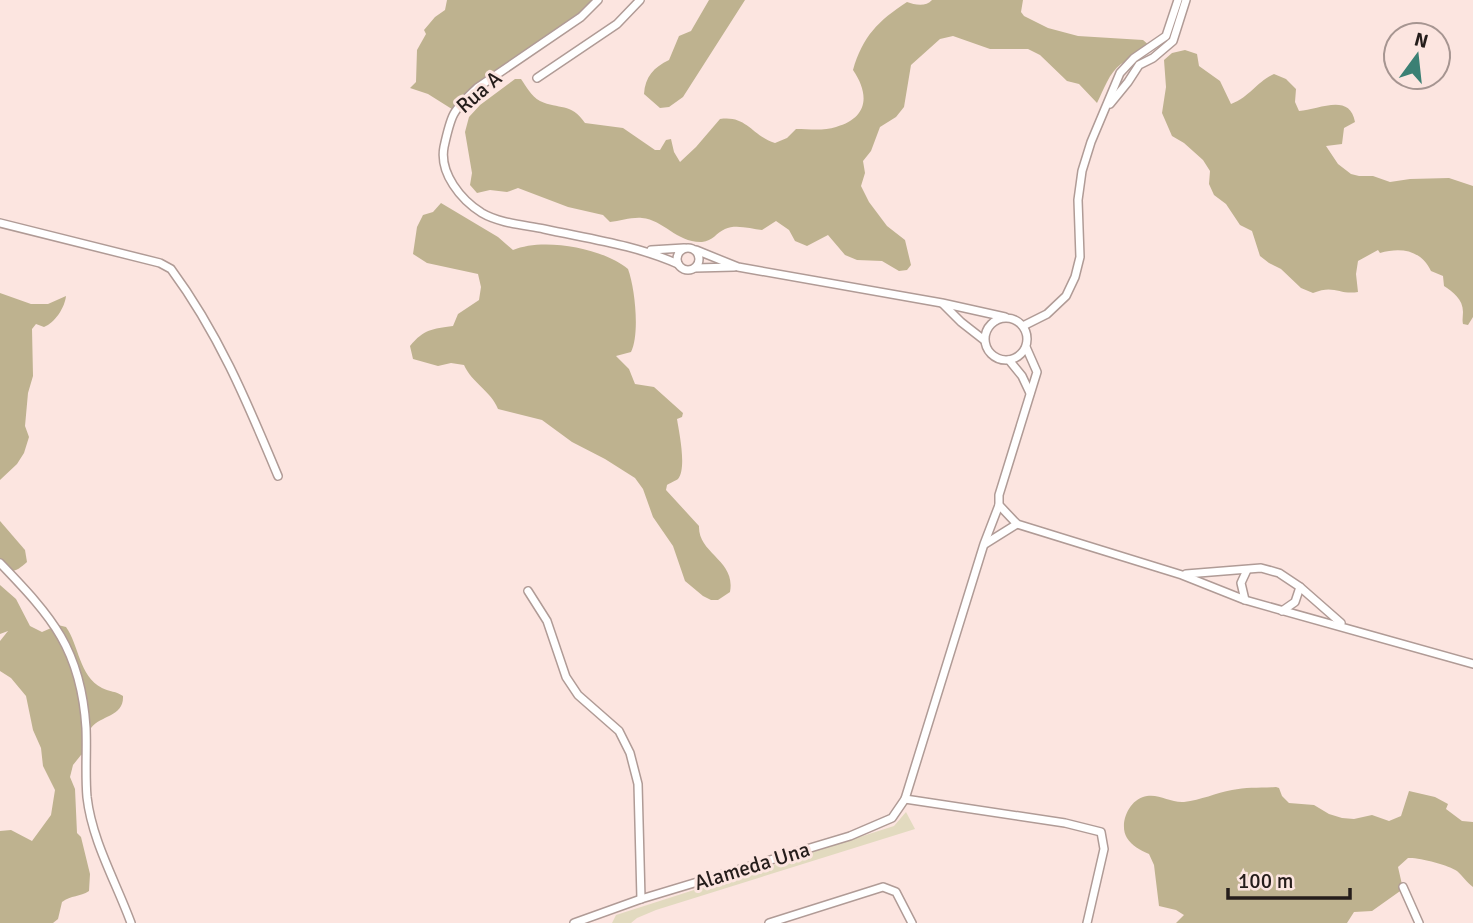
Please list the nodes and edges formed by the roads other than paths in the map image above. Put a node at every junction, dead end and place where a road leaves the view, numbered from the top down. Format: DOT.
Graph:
graph roads {
  1 [pos="598,0"];
  2 [pos="640,0"];
  3 [pos="1178,0"];
  4 [pos="1186,0"];
  5 [pos="537,78"];
  6 [pos="1107,107"];
  7 [pos="0,223"];
  8 [pos="684,248"];
  9 [pos="647,250"];
  10 [pos="696,250"];
  11 [pos="678,264"];
  12 [pos="738,267"];
  13 [pos="695,268"];
  14 [pos="942,303"];
  15 [pos="1005,317"];
  16 [pos="1023,326"];
  17 [pos="984,340"];
  18 [pos="1026,347"];
  19 [pos="1009,360"];
  20 [pos="1031,393"];
  21 [pos="278,476"];
  22 [pos="999,505"];
  23 [pos="1017,524"];
  24 [pos="984,544"];
  25 [pos="0,563"];
  26 [pos="1247,570"];
  27 [pos="1182,575"];
  28 [pos="1300,587"];
  29 [pos="528,591"];
  30 [pos="1245,600"];
  31 [pos="1282,611"];
  32 [pos="1344,626"];
  33 [pos="1473,664"];
  34 [pos="905,799"];
  35 [pos="1403,887"];
  36 [pos="641,899"];
  37 [pos="589,920"];
  38 [pos="131,923"];
  39 [pos="574,923"];
  40 [pos="769,923"];
  41 [pos="912,923"];
  42 [pos="1087,923"];
  43 [pos="1419,923"];
  1 -- 9 [label="street, Rua A"];
  2 -- 5 [label="street"];
  3 -- 6 [label="street"];
  4 -- 6 [label="street"];
  6 -- 16 [label="street"];
  7 -- 21 [label="street"];
  8 -- 9 [label="street, Rua A"];
  8 -- 10 [label="street, Rua A"];
  8 -- 11 [label="street"];
  9 -- 11 [label="street, Rua A"];
  10 -- 12 [label="street, Rua A"];
  10 -- 13 [label="street"];
  11 -- 13 [label="street, Rua A"];
  12 -- 13 [label="street, Rua A"];
  12 -- 14 [label="street, Rua A"];
  14 -- 15 [label="street, Rua A"];
  14 -- 17 [label="street"];
  15 -- 16 [label="street"];
  15 -- 17 [label="street"];
  16 -- 18 [label="street"];
  17 -- 19 [label="street"];
  18 -- 19 [label="street"];
  18 -- 20 [label="street"];
  19 -- 20 [label="street"];
  20 -- 22 [label="street"];
  22 -- 23 [label="street"];
  22 -- 24 [label="street"];
  23 -- 24 [label="street"];
  23 -- 27 [label="street"];
  24 -- 34 [label="street"];
  25 -- 38 [label="street"];
  26 -- 27 [label="street"];
  26 -- 28 [label="street"];
  26 -- 30 [label="street"];
  27 -- 30 [label="street"];
  28 -- 31 [label="street"];
  28 -- 32 [label="street"];
  29 -- 36 [label="street"];
  30 -- 31 [label="street"];
  31 -- 32 [label="street"];
  32 -- 33 [label="street"];
  34 -- 36 [label="street, Alameda Una"];
  34 -- 42 [label="street"];
  35 -- 43 [label="street"];
  36 -- 37 [label="street, Alameda Una"];
  37 -- 39 [label="street, Alameda Una"];
  40 -- 41 [label="street"];
}
